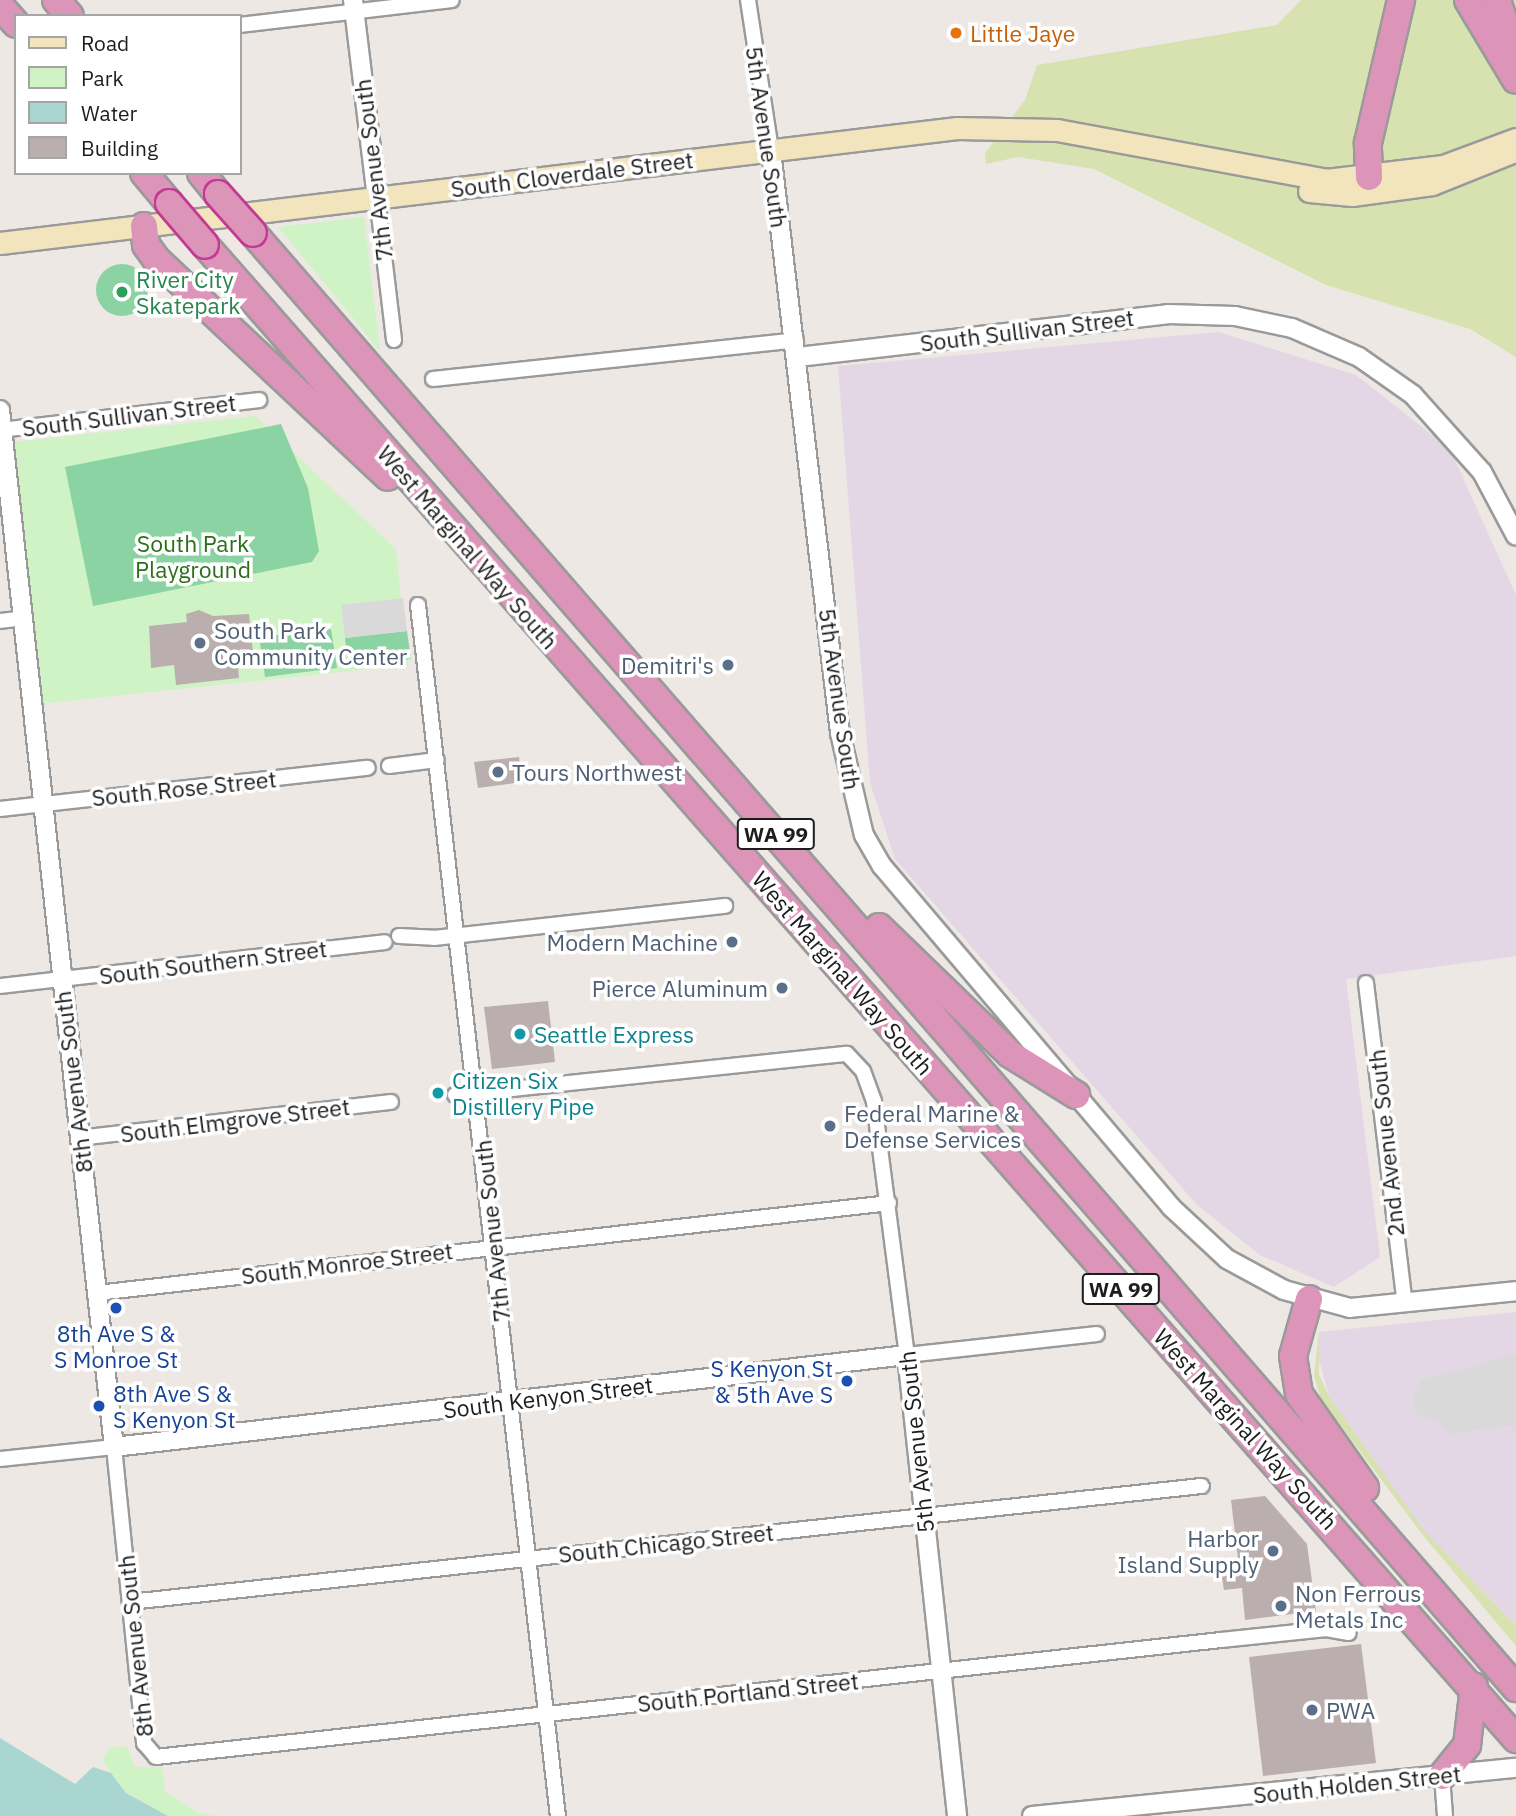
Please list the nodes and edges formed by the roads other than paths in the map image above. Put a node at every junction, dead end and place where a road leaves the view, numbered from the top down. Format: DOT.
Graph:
graph roads {
  1 [pos="56,0"];
  2 [pos="452,0"];
  3 [pos="748,0"];
  4 [pos="1401,0"];
  5 [pos="1468,0"];
  6 [pos="1497,0"];
  7 [pos="0,6"];
  8 [pos="354,6"];
  9 [pos="68,14"];
  10 [pos="14,22"];
  11 [pos="242,25"];
  12 [pos="1516,60"];
  13 [pos="1516,80"];
  14 [pos="1516,142"];
  15 [pos="1143,147"];
  16 [pos="771,151"];
  17 [pos="146,175"];
  18 [pos="203,175"];
  19 [pos="1369,177"];
  20 [pos="377,197"];
  21 [pos="144,226"];
  22 [pos="0,243"];
  23 [pos="394,340"];
  24 [pos="797,349"];
  25 [pos="433,379"];
  26 [pos="259,400"];
  27 [pos="0,410"];
  28 [pos="1,430"];
  29 [pos="1516,536"];
  30 [pos="496,580"];
  31 [pos="418,605"];
  32 [pos="23,618"];
  33 [pos="0,621"];
  34 [pos="701,748"];
  35 [pos="437,760"];
  36 [pos="389,766"];
  37 [pos="368,768"];
  38 [pos="43,804"];
  39 [pos="0,809"];
  40 [pos="725,906"];
  41 [pos="457,935"];
  42 [pos="399,936"];
  43 [pos="384,942"];
  44 [pos="61,979"];
  45 [pos="1366,983"];
  46 [pos="0,986"];
  47 [pos="477,1092"];
  48 [pos="455,1095"];
  49 [pos="1076,1095"];
  50 [pos="391,1102"];
  51 [pos="79,1138"];
  52 [pos="889,1203"];
  53 [pos="495,1246"];
  54 [pos="1516,1291"];
  55 [pos="97,1293"];
  56 [pos="1309,1299"];
  57 [pos="1405,1304"];
  58 [pos="1097,1334"];
  59 [pos="907,1355"];
  60 [pos="511,1403"];
  61 [pos="114,1447"];
  62 [pos="0,1459"];
  63 [pos="1202,1486"];
  64 [pos="924,1515"];
  65 [pos="529,1558"];
  66 [pos="1438,1592"];
  67 [pos="130,1602"];
  68 [pos="1349,1633"];
  69 [pos="941,1671"];
  70 [pos="1474,1686"];
  71 [pos="1516,1688"];
  72 [pos="545,1715"];
  73 [pos="1516,1739"];
  74 [pos="149,1754"];
  75 [pos="1516,1768"];
  76 [pos="1442,1776"];
  77 [pos="558,1816"];
  78 [pos="957,1816"];
  79 [pos="1032,1816"];
  80 [pos="1446,1816"];
  1 -- 9 [label="highway"];
  2 -- 8 [label="street"];
  3 -- 16 [label="street, 5th Avenue South"];
  4 -- 19 [label="highway"];
  5 -- 13 [label="highway"];
  6 -- 12 [label="highway"];
  7 -- 10 [label="highway"];
  8 -- 11 [label="street"];
  8 -- 20 [label="street, 7th Avenue South"];
  14 -- 15 [label="main road, South Cloverdale Street"];
  14 -- 19 [label="main road, South Cloverdale Street"];
  15 -- 16 [label="main road, South Cloverdale Street"];
  15 -- 19 [label="main road, South Cloverdale Street"];
  16 -- 20 [label="main road, South Cloverdale Street"];
  16 -- 24 [label="street, 5th Avenue South"];
  17 -- 30 [label="highway, West Marginal Way South / WA 99, bridge"];
  18 -- 34 [label="highway, West Marginal Way South / WA 99, bridge"];
  20 -- 21 [label="main road, South Cloverdale Street"];
  20 -- 23 [label="street, 7th Avenue South"];
  21 -- 22 [label="main road, South Cloverdale Street"];
  21 -- 30 [label="highway"];
  24 -- 25 [label="street, South Sullivan Street"];
  24 -- 29 [label="street, South Sullivan Street"];
  24 -- 49 [label="street, 5th Avenue South"];
  26 -- 28 [label="street, South Sullivan Street"];
  27 -- 28 [label="street, 8th Avenue South"];
  28 -- 32 [label="street, 8th Avenue South"];
  30 -- 70 [label="highway, West Marginal Way South / WA 99"];
  31 -- 35 [label="street, 7th Avenue South"];
  32 -- 33 [label="street"];
  32 -- 38 [label="street, 8th Avenue South"];
  34 -- 49 [label="highway"];
  34 -- 66 [label="highway, West Marginal Way South / WA 99"];
  35 -- 36 [label="street"];
  35 -- 41 [label="street, 7th Avenue South"];
  37 -- 38 [label="street, South Rose Street"];
  38 -- 39 [label="street, South Rose Street"];
  38 -- 44 [label="street, 8th Avenue South"];
  40 -- 41 [label="street"];
  41 -- 42 [label="street"];
  41 -- 47 [label="street, 7th Avenue South"];
  43 -- 44 [label="street, South Southern Street"];
  44 -- 46 [label="street, South Southern Street"];
  44 -- 51 [label="street, 8th Avenue South"];
  45 -- 57 [label="street, 2nd Avenue South"];
  47 -- 48 [label="street"];
  47 -- 52 [label="street, 5th Avenue South"];
  47 -- 53 [label="street, 7th Avenue South"];
  49 -- 56 [label="street, 5th Avenue South"];
  50 -- 51 [label="street, South Elmgrove Street"];
  51 -- 55 [label="street, 8th Avenue South"];
  52 -- 53 [label="street, South Monroe Street"];
  52 -- 59 [label="street, 5th Avenue South"];
  53 -- 55 [label="street, South Monroe Street"];
  53 -- 60 [label="street, 7th Avenue South"];
  54 -- 57 [label="street"];
  55 -- 61 [label="street, 8th Avenue South"];
  56 -- 57 [label="street"];
  56 -- 66 [label="highway"];
  58 -- 59 [label="street, South Kenyon Street"];
  59 -- 60 [label="street, South Kenyon Street"];
  59 -- 64 [label="street, 5th Avenue South"];
  60 -- 61 [label="street, South Kenyon Street"];
  60 -- 65 [label="street, 7th Avenue South"];
  61 -- 62 [label="street, South Kenyon Street"];
  61 -- 67 [label="street, 8th Avenue South"];
  63 -- 64 [label="street, South Chicago Street"];
  64 -- 65 [label="street, South Chicago Street"];
  64 -- 69 [label="street, 5th Avenue South"];
  65 -- 67 [label="street, South Chicago Street"];
  65 -- 72 [label="street, 7th Avenue South"];
  66 -- 71 [label="highway, West Marginal Way South / WA 99"];
  67 -- 74 [label="street, 8th Avenue South"];
  68 -- 69 [label="street, South Portland Street"];
  69 -- 72 [label="street, South Portland Street"];
  69 -- 78 [label="street, 5th Avenue South"];
  70 -- 73 [label="highway, West Marginal Way South / WA 99"];
  70 -- 76 [label="highway"];
  72 -- 74 [label="street, South Portland Street"];
  72 -- 77 [label="street, 7th Avenue South"];
  75 -- 76 [label="street, South Holden Street"];
  76 -- 79 [label="street, South Holden Street"];
  76 -- 80 [label="street"];
}
